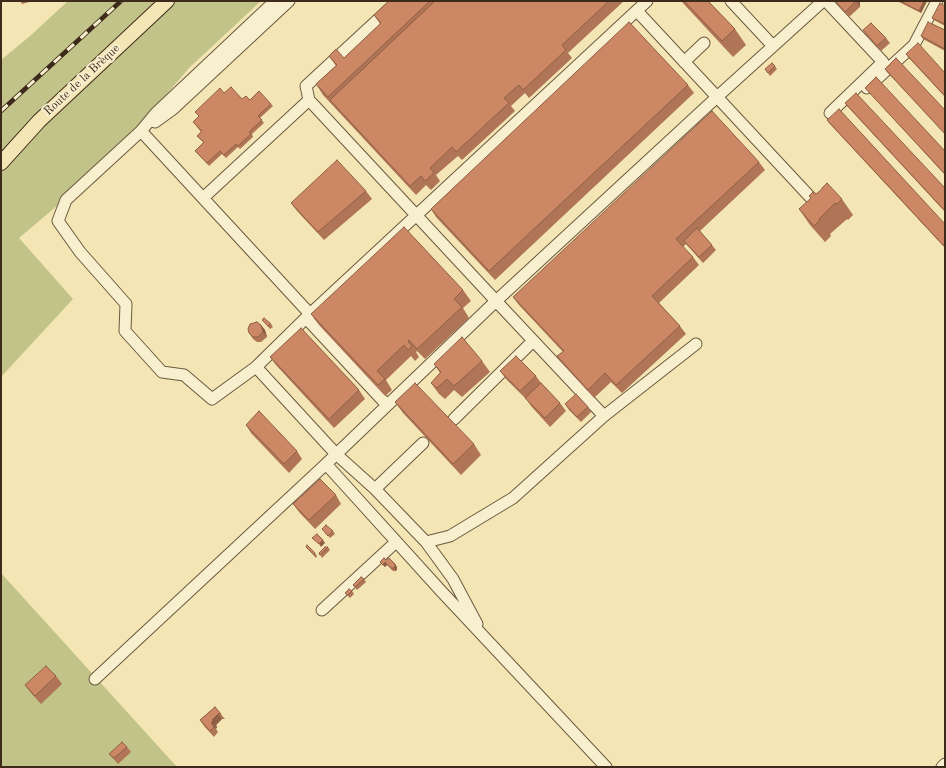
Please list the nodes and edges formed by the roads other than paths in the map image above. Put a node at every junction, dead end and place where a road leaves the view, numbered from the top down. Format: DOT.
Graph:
graph roads {
  1 [pos="167,1"];
  2 [pos="275,1"];
  3 [pos="289,1"];
  4 [pos="398,1"];
  5 [pos="648,1"];
  6 [pos="731,1"];
  7 [pos="823,1"];
  8 [pos="826,1"];
  9 [pos="937,1"];
  10 [pos="637,11"];
  11 [pos="704,43"];
  12 [pos="773,46"];
  13 [pos="684,62"];
  14 [pos="717,97"];
  15 [pos="309,100"];
  16 [pos="841,111"];
  17 [pos="830,113"];
  18 [pos="141,131"];
  19 [pos="18,143"];
  20 [pos="1,163"];
  21 [pos="1,167"];
  22 [pos="203,198"];
  23 [pos="811,198"];
  24 [pos="416,215"];
  25 [pos="496,302"];
  26 [pos="308,316"];
  27 [pos="533,341"];
  28 [pos="696,344"];
  29 [pos="256,367"];
  30 [pos="387,405"];
  31 [pos="604,416"];
  32 [pos="454,418"];
  33 [pos="423,443"];
  34 [pos="336,454"];
  35 [pos="326,464"];
  36 [pos="375,489"];
  37 [pos="396,542"];
  38 [pos="426,542"];
  39 [pos="322,610"];
  40 [pos="484,636"];
  41 [pos="95,680"];
  42 [pos="945,764"];
  43 [pos="606,767"];
  44 [pos="942,767"];
  1 -- 19 [label="main road, Route de la Brèque"];
  2 -- 18 [label="street"];
  3 -- 18 [label="street"];
  4 -- 15 [label="street"];
  5 -- 10 [label="street"];
  6 -- 12 [label="street"];
  7 -- 12 [label="street"];
  8 -- 17 [label="street"];
  9 -- 16 [label="street"];
  10 -- 13 [label="street"];
  10 -- 24 [label="street"];
  11 -- 13 [label="street"];
  12 -- 14 [label="street"];
  13 -- 14 [label="street"];
  14 -- 23 [label="street"];
  14 -- 25 [label="street"];
  15 -- 22 [label="street"];
  15 -- 24 [label="street"];
  18 -- 22 [label="street"];
  18 -- 29 [label="street"];
  19 -- 20 [label="main road, Route de la Brèque"];
  19 -- 21 [label="main road"];
  22 -- 26 [label="street"];
  24 -- 25 [label="street"];
  24 -- 26 [label="street"];
  25 -- 27 [label="street"];
  25 -- 30 [label="street"];
  26 -- 29 [label="street"];
  26 -- 30 [label="street"];
  27 -- 31 [label="street"];
  27 -- 32 [label="street"];
  28 -- 31 [label="street"];
  29 -- 34 [label="street"];
  30 -- 34 [label="street"];
  31 -- 38 [label="street"];
  33 -- 36 [label="street"];
  34 -- 35 [label="street"];
  34 -- 36 [label="street"];
  35 -- 37 [label="street"];
  35 -- 41 [label="street"];
  36 -- 38 [label="street"];
  37 -- 39 [label="street"];
  37 -- 40 [label="street"];
  38 -- 40 [label="street"];
  40 -- 43 [label="street"];
  42 -- 44 [label="street"];
}
